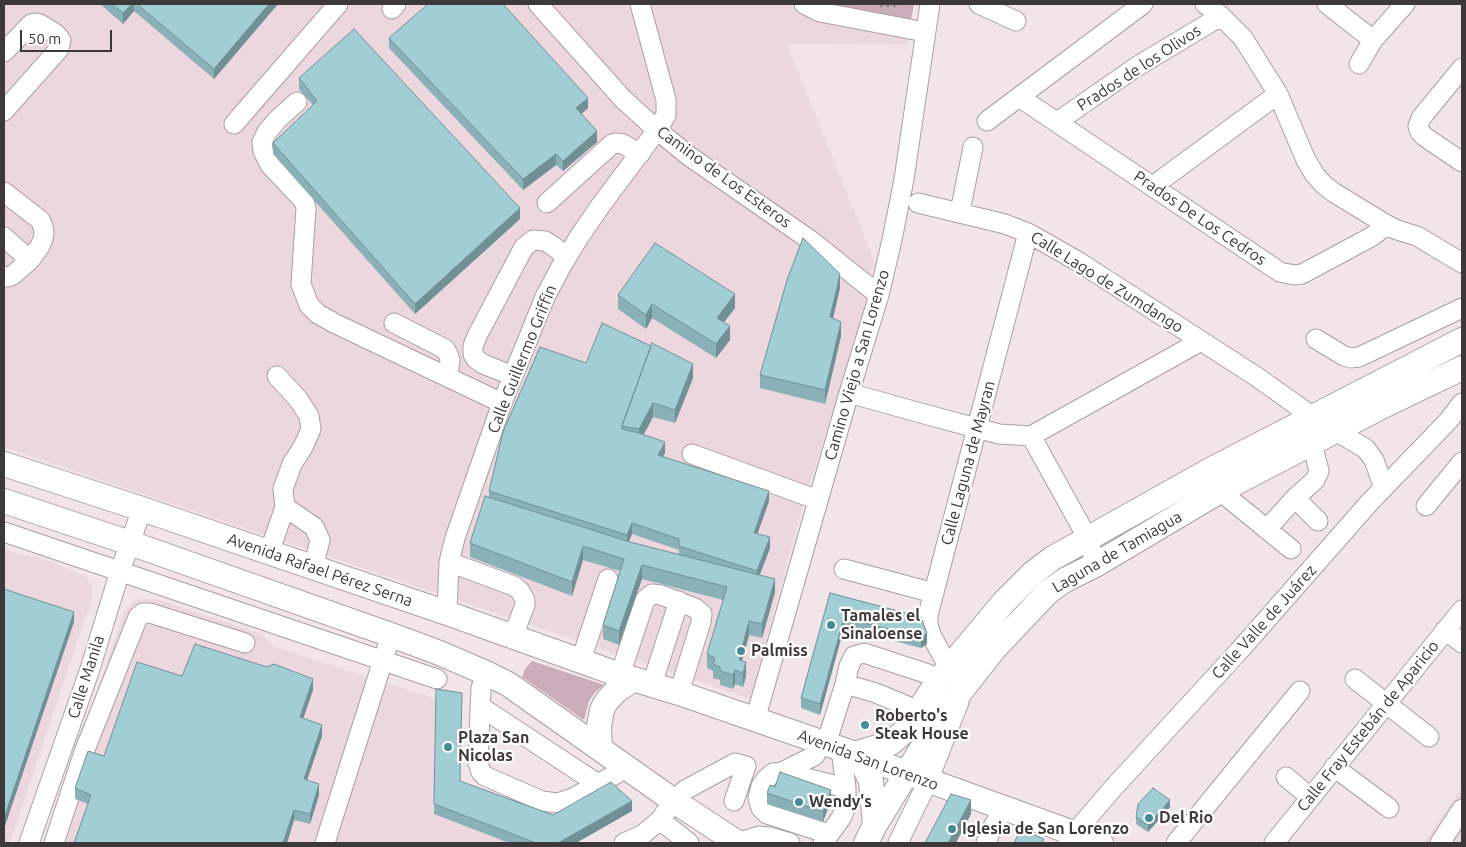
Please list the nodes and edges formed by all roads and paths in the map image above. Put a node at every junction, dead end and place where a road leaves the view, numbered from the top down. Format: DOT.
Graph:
graph roads {
  1 [pos="338,4"];
  2 [pos="538,4"];
  3 [pos="640,4"];
  4 [pos="804,4"];
  5 [pos="900,4"];
  6 [pos="930,4"];
  7 [pos="979,4"];
  8 [pos="1143,4"];
  9 [pos="1205,4"];
  10 [pos="1326,4"];
  11 [pos="1405,4"];
  12 [pos="876,6"];
  13 [pos="1221,16"];
  14 [pos="1016,21"];
  15 [pos="925,32"];
  16 [pos="1373,40"];
  17 [pos="4,52"];
  18 [pos="1359,64"];
  19 [pos="1462,68"];
  20 [pos="1278,94"];
  21 [pos="1019,97"];
  22 [pos="297,102"];
  23 [pos="4,111"];
  24 [pos="986,121"];
  25 [pos="1057,122"];
  26 [pos="234,124"];
  27 [pos="657,130"];
  28 [pos="973,147"];
  29 [pos="640,154"];
  30 [pos="1462,162"];
  31 [pos="1153,186"];
  32 [pos="4,192"];
  33 [pos="547,203"];
  34 [pos="918,203"];
  35 [pos="960,212"];
  36 [pos="1392,227"];
  37 [pos="1028,232"];
  38 [pos="4,237"];
  39 [pos="567,257"];
  40 [pos="30,260"];
  41 [pos="1462,263"];
  42 [pos="4,276"];
  43 [pos="1462,278"];
  44 [pos="879,295"];
  45 [pos="1462,308"];
  46 [pos="394,323"];
  47 [pos="1316,339"];
  48 [pos="1462,340"];
  49 [pos="1201,341"];
  50 [pos="1394,341"];
  51 [pos="1462,368"];
  52 [pos="1408,369"];
  53 [pos="277,376"];
  54 [pos="513,376"];
  55 [pos="448,377"];
  56 [pos="849,393"];
  57 [pos="502,403"];
  58 [pos="1462,403"];
  59 [pos="1313,417"];
  60 [pos="978,428"];
  61 [pos="1336,430"];
  62 [pos="1031,436"];
  63 [pos="1312,444"];
  64 [pos="692,454"];
  65 [pos="1462,462"];
  66 [pos="4,464"];
  67 [pos="1384,488"];
  68 [pos="1220,491"];
  69 [pos="1295,498"];
  70 [pos="818,500"];
  71 [pos="4,501"];
  72 [pos="1426,506"];
  73 [pos="285,507"];
  74 [pos="142,509"];
  75 [pos="1318,521"];
  76 [pos="1267,529"];
  77 [pos="4,532"];
  78 [pos="1086,539"];
  79 [pos="130,543"];
  80 [pos="1291,549"];
  81 [pos="269,553"];
  82 [pos="449,562"];
  83 [pos="1097,564"];
  84 [pos="313,568"];
  85 [pos="844,568"];
  86 [pos="120,571"];
  87 [pos="608,579"];
  88 [pos="934,593"];
  89 [pos="679,601"];
  90 [pos="1462,610"];
  91 [pos="447,613"];
  92 [pos="1446,630"];
  93 [pos="391,635"];
  94 [pos="513,636"];
  95 [pos="245,643"];
  96 [pos="1462,643"];
  97 [pos="383,660"];
  98 [pos="581,660"];
  99 [pos="486,673"];
  100 [pos="944,674"];
  101 [pos="437,678"];
  102 [pos="636,679"];
  103 [pos="1355,679"];
  104 [pos="845,684"];
  105 [pos="965,686"];
  106 [pos="1300,691"];
  107 [pos="679,693"];
  108 [pos="1386,704"];
  109 [pos="481,707"];
  110 [pos="918,712"];
  111 [pos="755,720"];
  112 [pos="1429,737"];
  113 [pos="600,748"];
  114 [pos="840,749"];
  115 [pos="625,766"];
  116 [pos="1334,767"];
  117 [pos="782,772"];
  118 [pos="917,777"];
  119 [pos="1286,777"];
  120 [pos="598,784"];
  121 [pos="846,788"];
  122 [pos="1310,797"];
  123 [pos="674,801"];
  124 [pos="734,801"];
  125 [pos="1004,808"];
  126 [pos="1388,808"];
  127 [pos="1462,809"];
  128 [pos="660,820"];
  129 [pos="870,834"];
  130 [pos="1072,838"];
  131 [pos="826,839"];
  132 [pos="29,843"];
  133 [pos="54,843"];
  134 [pos="325,843"];
  135 [pos="624,843"];
  136 [pos="689,843"];
  137 [pos="737,843"];
  138 [pos="790,843"];
  139 [pos="898,843"];
  140 [pos="986,843"];
  141 [pos="1101,843"];
  142 [pos="1176,843"];
  143 [pos="1274,843"];
  144 [pos="1440,843"];
  1 -- 26 [label="street"];
  2 -- 27 [label="street, Camino de Los Esteros"];
  3 -- 27 [label="street, Calle Guillermo Griffin"];
  4 -- 15 [label="street"];
  5 -- 12 [label="path"];
  6 -- 15 [label="street, Camino Viejo a San Lorenzo"];
  7 -- 14 [label="street"];
  8 -- 21 [label="street"];
  9 -- 13 [label="street"];
  10 -- 16 [label="street"];
  11 -- 16 [label="street"];
  13 -- 20 [label="street"];
  13 -- 25 [label="street, Prados de los Olivos"];
  15 -- 44 [label="street, Camino Viejo a San Lorenzo"];
  16 -- 18 [label="street"];
  17 -- 23 [label="street"];
  19 -- 30 [label="street"];
  20 -- 31 [label="street"];
  20 -- 36 [label="street"];
  21 -- 24 [label="street"];
  21 -- 25 [label="street, Prados De Los Cedros"];
  22 -- 55 [label="street"];
  25 -- 31 [label="street, Prados De Los Cedros"];
  27 -- 29 [label="street, Calle Guillermo Griffin"];
  27 -- 44 [label="street, Camino de Los Esteros"];
  28 -- 35 [label="street"];
  29 -- 33 [label="street"];
  29 -- 39 [label="street, Calle Guillermo Griffin"];
  31 -- 36 [label="street, Prados De Los Cedros"];
  32 -- 40 [label="street"];
  34 -- 35 [label="street, Calle Lago de Zumdango"];
  35 -- 37 [label="street, Calle Lago de Zumdango"];
  36 -- 41 [label="street"];
  36 -- 43 [label="street"];
  37 -- 49 [label="street, Calle Lago de Zumdango"];
  37 -- 60 [label="street, Calle Laguna de Mayran"];
  38 -- 40 [label="street"];
  39 -- 54 [label="street, Calle Guillermo Griffin"];
  39 -- 54 [label="street"];
  40 -- 42 [label="street"];
  44 -- 56 [label="street, Camino Viejo a San Lorenzo"];
  45 -- 50 [label="street"];
  46 -- 55 [label="street"];
  47 -- 50 [label="street"];
  48 -- 52 [label="main road, Laguna de Tamiagua"];
  49 -- 59 [label="street, Calle Lago de Zumdango"];
  49 -- 62 [label="street"];
  50 -- 52 [label="street"];
  51 -- 61 [label="main road, Laguna de Tamiagua"];
  52 -- 59 [label="main road, Laguna de Tamiagua"];
  53 -- 73 [label="street"];
  54 -- 57 [label="street, Calle Guillermo Griffin"];
  55 -- 57 [label="street"];
  56 -- 60 [label="street"];
  56 -- 70 [label="street, Camino Viejo a San Lorenzo"];
  57 -- 82 [label="street, Calle Guillermo Griffin"];
  58 -- 67 [label="street, Calle Valle de Juárez"];
  59 -- 61 [label="street, Calle Lago de Zumdango"];
  59 -- 78 [label="main road, Laguna de Tamiagua"];
  60 -- 62 [label="street"];
  60 -- 88 [label="street, Calle Laguna de Mayran"];
  61 -- 63 [label="main road, Laguna de Tamiagua"];
  61 -- 67 [label="street, Calle Lago de Zumdango"];
  62 -- 78 [label="street"];
  63 -- 68 [label="main road, Laguna de Tamiagua"];
  63 -- 69 [label="street"];
  64 -- 70 [label="street"];
  65 -- 72 [label="street"];
  66 -- 74 [label="main road, Avenida Rafael Pérez Serna"];
  67 -- 130 [label="street, Calle Valle de Juárez"];
  68 -- 76 [label="street"];
  68 -- 83 [label="main road, Laguna de Tamiagua"];
  69 -- 75 [label="street"];
  69 -- 76 [label="street"];
  70 -- 111 [label="street, Camino Viejo a San Lorenzo"];
  71 -- 79 [label="main road"];
  73 -- 81 [label="street"];
  73 -- 84 [label="street"];
  74 -- 79 [label="street, Calle Manila"];
  74 -- 81 [label="main road, Avenida Rafael Pérez Serna"];
  76 -- 80 [label="street"];
  77 -- 86 [label="street"];
  78 -- 83 [label="street"];
  78 -- 100 [label="main road, Laguna de Tamiagua"];
  79 -- 86 [label="street, Calle Manila"];
  79 -- 93 [label="main road"];
  81 -- 84 [label="main road, Avenida Rafael Pérez Serna"];
  82 -- 91 [label="street, Calle Guillermo Griffin"];
  82 -- 94 [label="street"];
  83 -- 105 [label="main road, Laguna de Tamiagua"];
  84 -- 91 [label="main road, Avenida Rafael Pérez Serna"];
  85 -- 88 [label="street"];
  86 -- 97 [label="street"];
  86 -- 132 [label="street, Calle Manila"];
  87 -- 98 [label="street"];
  88 -- 100 [label="street, Calle Laguna de Mayran"];
  89 -- 102 [label="street"];
  89 -- 102 [label="street"];
  89 -- 107 [label="street"];
  90 -- 92 [label="street, Calle Fray Estebán de Aparicio"];
  91 -- 94 [label="main road, Avenida Rafael Pérez Serna"];
  92 -- 96 [label="street"];
  92 -- 108 [label="street, Calle Fray Estebán de Aparicio"];
  93 -- 97 [label="street"];
  93 -- 99 [label="main road"];
  94 -- 98 [label="main road, Avenida Rafael Pérez Serna"];
  95 -- 133 [label="street"];
  97 -- 101 [label="street"];
  97 -- 134 [label="street"];
  98 -- 102 [label="main road, Avenida Rafael Pérez Serna"];
  99 -- 109 [label="street"];
  99 -- 113 [label="main road"];
  100 -- 104 [label="street"];
  100 -- 105 [label="street, Calle Laguna de Mayran"];
  100 -- 110 [label="main road, Laguna de Tamiagua"];
  102 -- 107 [label="main road, Avenida San Lorenzo"];
  102 -- 113 [label="main road"];
  103 -- 108 [label="street"];
  104 -- 110 [label="street"];
  104 -- 114 [label="street"];
  105 -- 118 [label="main road, Laguna de Tamiagua"];
  106 -- 142 [label="street"];
  107 -- 111 [label="main road, Avenida San Lorenzo"];
  108 -- 112 [label="street"];
  108 -- 116 [label="street, Calle Fray Estebán de Aparicio"];
  109 -- 120 [label="street"];
  109 -- 120 [label="street"];
  110 -- 114 [label="main road, Laguna de Tamiagua"];
  111 -- 114 [label="main road, Avenida San Lorenzo"];
  113 -- 115 [label="main road"];
  114 -- 117 [label="street"];
  114 -- 118 [label="main road, Avenida San Lorenzo"];
  114 -- 121 [label="street"];
  114 -- 129 [label="main road"];
  115 -- 120 [label="street"];
  115 -- 123 [label="main road"];
  116 -- 122 [label="street, Calle Fray Estebán de Aparicio"];
  116 -- 126 [label="street"];
  117 -- 121 [label="street"];
  117 -- 131 [label="street"];
  118 -- 125 [label="main road, Avenida San Lorenzo"];
  118 -- 129 [label="main road, Laguna de Tamiagua"];
  118 -- 139 [label="street"];
  119 -- 122 [label="street"];
  121 -- 131 [label="street"];
  122 -- 143 [label="street, Calle Fray Estebán de Aparicio"];
  123 -- 124 [label="street"];
  123 -- 128 [label="street"];
  123 -- 137 [label="main road"];
  125 -- 130 [label="main road, Avenida San Lorenzo"];
  125 -- 140 [label="street"];
  127 -- 144 [label="street"];
  128 -- 135 [label="street"];
  128 -- 136 [label="street"];
  130 -- 141 [label="main road, Avenida San Lorenzo"];
  137 -- 138 [label="street"];
}
